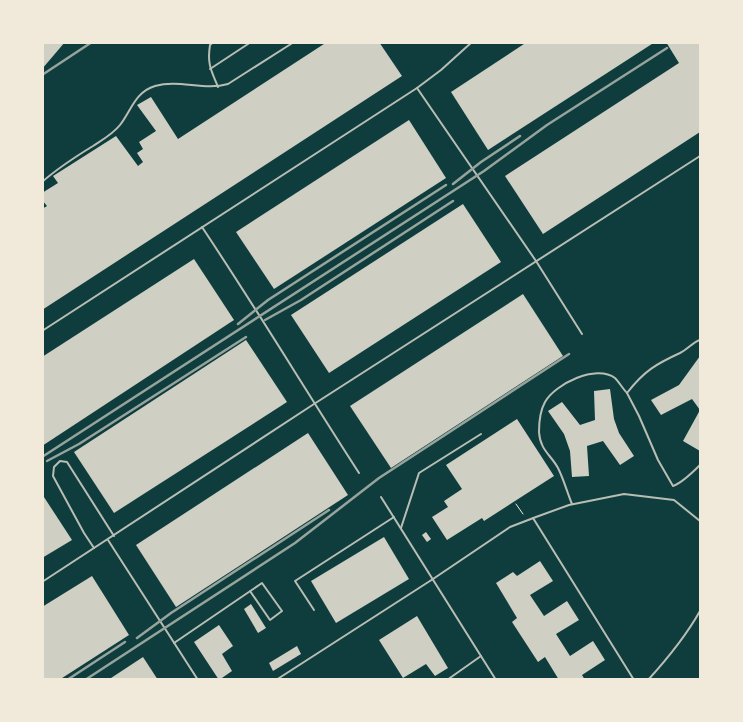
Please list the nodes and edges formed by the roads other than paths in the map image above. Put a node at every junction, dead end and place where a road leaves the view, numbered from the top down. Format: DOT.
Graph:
graph roads {
  1 [pos="213,42"];
  2 [pos="251,42"];
  3 [pos="294,42"];
  4 [pos="472,42"];
  5 [pos="210,70"];
  6 [pos="218,87"];
  7 [pos="417,88"];
  8 [pos="700,156"];
  9 [pos="42,182"];
  10 [pos="202,227"];
  11 [pos="536,261"];
  12 [pos="42,331"];
  13 [pos="582,334"];
  14 [pos="700,340"];
  15 [pos="627,393"];
  16 [pos="314,404"];
  17 [pos="481,434"];
  18 [pos="700,466"];
  19 [pos="359,473"];
  20 [pos="381,497"];
  21 [pos="572,504"];
  22 [pos="394,517"];
  23 [pos="533,518"];
  24 [pos="700,521"];
  25 [pos="401,528"];
  26 [pos="114,536"];
  27 [pos="108,540"];
  28 [pos="94,548"];
  29 [pos="433,579"];
  30 [pos="42,582"];
  31 [pos="250,591"];
  32 [pos="314,610"];
  33 [pos="700,611"];
  34 [pos="174,643"];
  35 [pos="481,656"];
  36 [pos="198,680"];
  37 [pos="276,680"];
  38 [pos="447,680"];
  39 [pos="496,680"];
  40 [pos="634,680"];
  41 [pos="648,680"];
  1 -- 5 [label="lane"];
  2 -- 5 [label="lane"];
  3 -- 6 [label="lane"];
  4 -- 7 [label="lane"];
  5 -- 6 [label="lane"];
  6 -- 9 [label="lane"];
  7 -- 10 [label="lane"];
  7 -- 11 [label="lane"];
  8 -- 11 [label="lane"];
  10 -- 12 [label="lane"];
  10 -- 16 [label="lane"];
  11 -- 13 [label="lane"];
  11 -- 16 [label="lane"];
  14 -- 15 [label="lane"];
  15 -- 18 [label="lane"];
  15 -- 21 [label="lane"];
  16 -- 19 [label="lane"];
  16 -- 26 [label="lane"];
  17 -- 25 [label="lane"];
  20 -- 22 [label="lane"];
  21 -- 23 [label="lane"];
  21 -- 24 [label="lane"];
  22 -- 25 [label="lane"];
  22 -- 32 [label="lane"];
  23 -- 29 [label="lane"];
  23 -- 40 [label="lane"];
  25 -- 29 [label="lane"];
  26 -- 27 [label="lane"];
  26 -- 28 [label="lane"];
  27 -- 28 [label="lane"];
  27 -- 34 [label="lane"];
  28 -- 30 [label="lane"];
  29 -- 35 [label="lane"];
  29 -- 37 [label="lane"];
  31 -- 31 [label="lane"];
  31 -- 34 [label="lane"];
  33 -- 41 [label="lane"];
  34 -- 36 [label="lane"];
  35 -- 38 [label="lane"];
  35 -- 39 [label="lane"];
}
